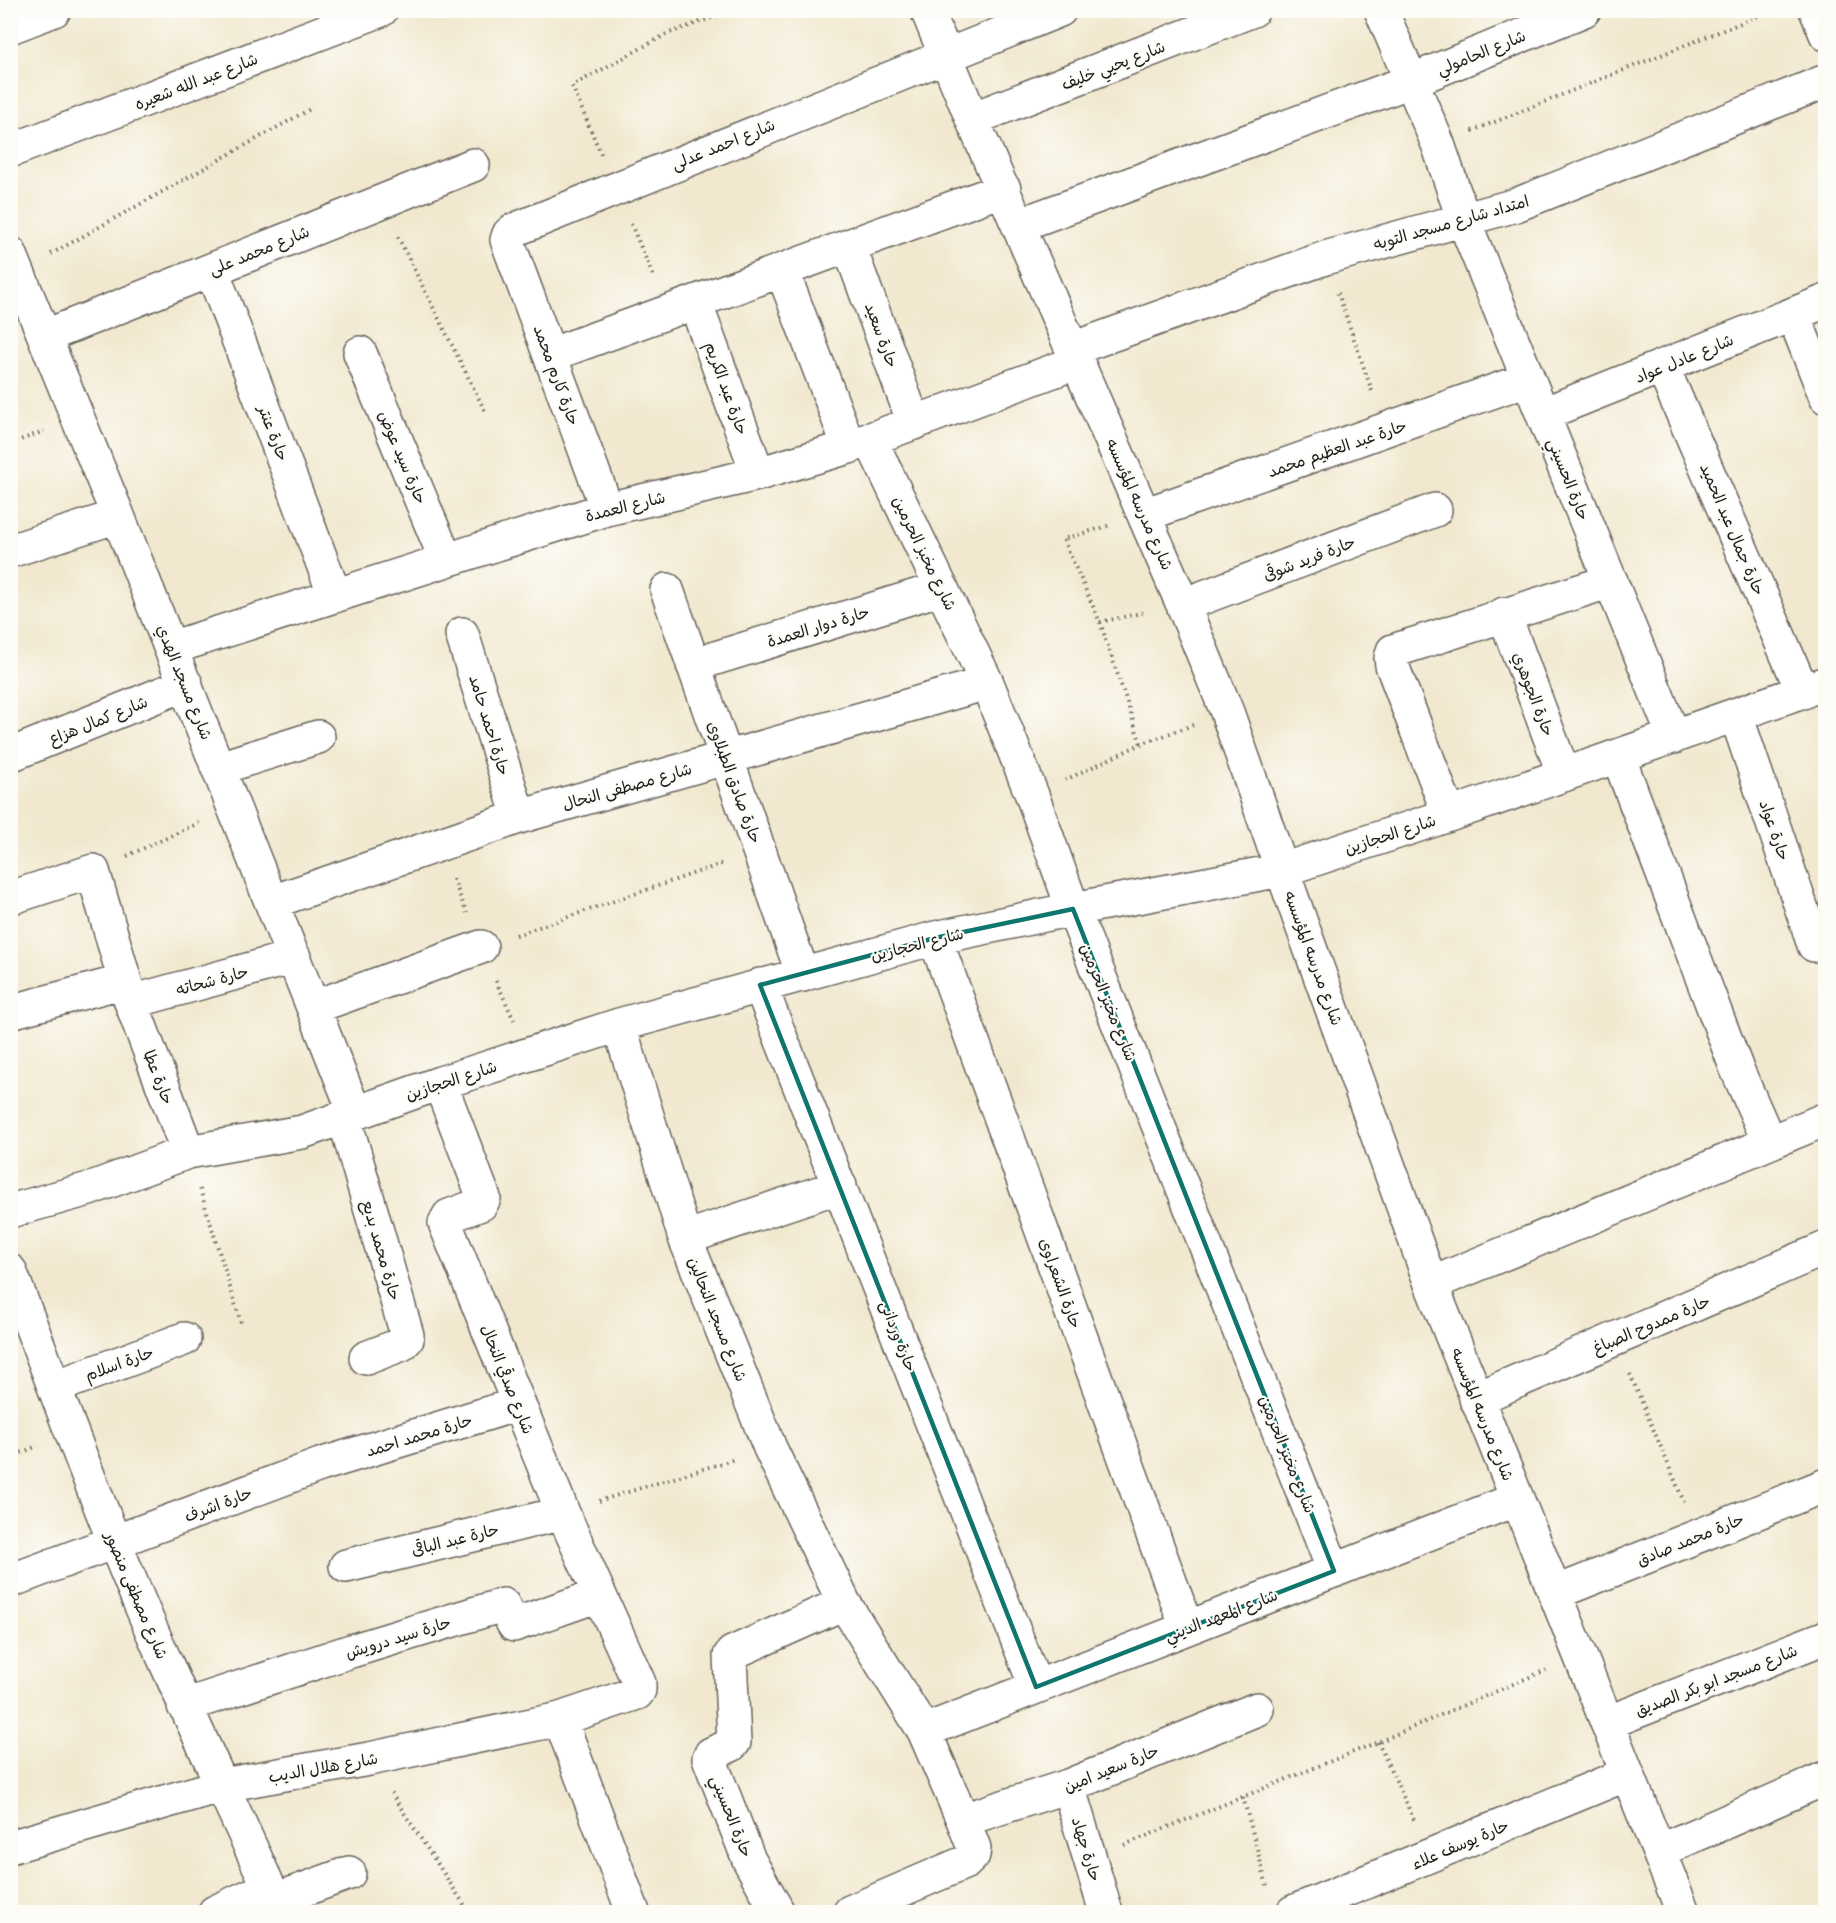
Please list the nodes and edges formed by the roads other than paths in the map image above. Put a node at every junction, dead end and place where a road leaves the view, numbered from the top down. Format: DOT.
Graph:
graph roads {
  1 [pos="54,10"];
  2 [pos="381,10"];
  3 [pos="927,10"];
  4 [pos="1060,10"];
  5 [pos="1253,10"];
  6 [pos="1381,10"];
  7 [pos="1584,10"];
  8 [pos="1816,10"];
  9 [pos="10,27"];
  10 [pos="1826,34"];
  11 [pos="946,55"];
  12 [pos="1411,81"];
  13 [pos="1826,81"];
  14 [pos="972,119"];
  15 [pos="10,151"];
  16 [pos="473,165"];
  17 [pos="1004,189"];
  18 [pos="1464,221"];
  19 [pos="1019,225"];
  20 [pos="507,240"];
  21 [pos="849,246"];
  22 [pos="13,266"];
  23 [pos="212,270"];
  24 [pos="782,270"];
  25 [pos="1826,301"];
  26 [pos="695,302"];
  27 [pos="1793,314"];
  28 [pos="45,336"];
  29 [pos="360,353"];
  30 [pos="550,355"];
  31 [pos="1075,355"];
  32 [pos="1662,366"];
  33 [pos="1528,379"];
  34 [pos="1826,397"];
  35 [pos="1543,414"];
  36 [pos="914,423"];
  37 [pos="860,443"];
  38 [pos="758,474"];
  39 [pos="607,509"];
  40 [pos="1435,510"];
  41 [pos="1144,515"];
  42 [pos="118,516"];
  43 [pos="10,551"];
  44 [pos="446,560"];
  45 [pos="1611,581"];
  46 [pos="942,588"];
  47 [pos="667,590"];
  48 [pos="336,596"];
  49 [pos="1183,605"];
  50 [pos="1504,614"];
  51 [pos="462,634"];
  52 [pos="171,648"];
  53 [pos="693,665"];
  54 [pos="987,682"];
  55 [pos="186,684"];
  56 [pos="1814,687"];
  57 [pos="1736,715"];
  58 [pos="318,737"];
  59 [pos="1674,737"];
  60 [pos="10,755"];
  61 [pos="1618,756"];
  62 [pos="726,758"];
  63 [pos="219,768"];
  64 [pos="1564,775"];
  65 [pos="1449,815"];
  66 [pos="519,817"];
  67 [pos="1282,870"];
  68 [pos="10,898"];
  69 [pos="272,902"];
  70 [pos="1073,909"];
  71 [pos="935,938"];
  72 [pos="1814,945"];
  73 [pos="481,947"];
  74 [pos="294,957"];
  75 [pos="803,975"];
  76 [pos="760,985"];
  77 [pos="128,992"];
  78 [pos="314,1007"];
  79 [pos="10,1012"];
  80 [pos="619,1025"];
  81 [pos="440,1083"];
  82 [pos="350,1115"];
  83 [pos="1826,1119"];
  84 [pos="1769,1142"];
  85 [pos="188,1152"];
  86 [pos="840,1186"];
  87 [pos="10,1211"];
  88 [pos="685,1238"];
  89 [pos="1826,1248"];
  90 [pos="10,1271"];
  91 [pos="1431,1284"];
  92 [pos="184,1339"];
  93 [pos="366,1358"];
  94 [pos="55,1387"];
  95 [pos="1476,1399"];
  96 [pos="518,1404"];
  97 [pos="320,1465"];
  98 [pos="1826,1485"];
  99 [pos="1517,1499"];
  100 [pos="563,1513"];
  101 [pos="115,1543"];
  102 [pos="346,1566"];
  103 [pos="1334,1570"];
  104 [pos="10,1581"];
  105 [pos="1555,1593"];
  106 [pos="599,1595"];
  107 [pos="844,1603"];
  108 [pos="1187,1628"];
  109 [pos="1826,1637"];
  110 [pos="1036,1687"];
  111 [pos="637,1693"];
  112 [pos="184,1706"];
  113 [pos="1257,1709"];
  114 [pos="560,1719"];
  115 [pos="1607,1723"];
  116 [pos="924,1731"];
  117 [pos="1627,1774"];
  118 [pos="1826,1778"];
  119 [pos="223,1785"];
  120 [pos="1068,1786"];
  121 [pos="963,1820"];
  122 [pos="10,1847"];
  123 [pos="1659,1851"];
  124 [pos="349,1873"];
  125 [pos="274,1900"];
  126 [pos="215,1912"];
  127 [pos="633,1912"];
  128 [pos="778,1912"];
  129 [pos="850,1912"];
  130 [pos="1106,1912"];
  131 [pos="1293,1912"];
  132 [pos="1683,1912"];
  1 -- 9 [label="street"];
  2 -- 15 [label="street, شارع عبد الله شعيره"];
  3 -- 11 [label="street, شارع مدرسه المؤسسه"];
  4 -- 11 [label="street, شارع احمد عدلى"];
  5 -- 14 [label="street, شارع يحيي خليف"];
  6 -- 12 [label="street, حارة الحسيني"];
  7 -- 12 [label="street, شارع الحامولي"];
  8 -- 10 [label="street"];
  11 -- 14 [label="street, شارع مدرسه المؤسسه"];
  11 -- 20 [label="street, شارع احمد عدلى"];
  12 -- 18 [label="street, حارة الحسيني"];
  12 -- 19 [label="street, شارع الحامولي"];
  13 -- 18 [label="street, امتداد شارع مسجد التوبه"];
  14 -- 17 [label="street, شارع مدرسه المؤسسه"];
  16 -- 23 [label="street, شارع محمد على"];
  17 -- 19 [label="street, شارع مدرسه المؤسسه"];
  17 -- 21 [label="street"];
  18 -- 31 [label="street, امتداد شارع مسجد التوبه"];
  18 -- 33 [label="street, حارة الحسيني"];
  19 -- 31 [label="street, شارع مدرسه المؤسسه"];
  20 -- 30 [label="street, حارة كارم محمد"];
  21 -- 24 [label="street"];
  21 -- 36 [label="street, حارة سعيد"];
  22 -- 28 [label="street, شارع مسجد الهدي"];
  23 -- 28 [label="street, شارع محمد على"];
  23 -- 48 [label="street, حارة عنتر"];
  24 -- 26 [label="street"];
  24 -- 37 [label="street, شارع مخبز الحرمين"];
  25 -- 27 [label="street, شارع عادل عواد"];
  26 -- 30 [label="street"];
  26 -- 38 [label="street, حارة عبد الكريم"];
  27 -- 32 [label="street, شارع عادل عواد"];
  27 -- 34 [label="street"];
  28 -- 42 [label="street, شارع مسجد الهدي"];
  29 -- 44 [label="street, حارة سيد عوض"];
  30 -- 39 [label="street, حارة كارم محمد"];
  31 -- 36 [label="street, شارع العمدة"];
  31 -- 41 [label="street, شارع مدرسه المؤسسه"];
  32 -- 35 [label="street, شارع عادل عواد"];
  32 -- 56 [label="street, حارة جمال عبد الحميد"];
  33 -- 35 [label="street, حارة الحسيني"];
  33 -- 41 [label="street, حارة عبد العظيم محمد"];
  35 -- 45 [label="street, حارة الحسيني"];
  36 -- 37 [label="street, شارع العمدة"];
  37 -- 38 [label="street, شارع العمدة"];
  37 -- 46 [label="street, شارع مخبز الحرمين"];
  38 -- 39 [label="street, شارع العمدة"];
  39 -- 44 [label="street, شارع العمدة"];
  40 -- 49 [label="street, حارة فريد شوقى"];
  41 -- 49 [label="street, شارع مدرسه المؤسسه"];
  42 -- 43 [label="street"];
  42 -- 52 [label="street, شارع مسجد الهدي"];
  44 -- 48 [label="street, شارع العمدة"];
  45 -- 50 [label="street"];
  45 -- 59 [label="street, حارة الحسيني"];
  46 -- 53 [label="street, حارة دوار العمدة"];
  46 -- 54 [label="street, شارع مخبز الحرمين"];
  47 -- 53 [label="street, حارة صادق الطبلاوى"];
  48 -- 52 [label="street, شارع العمدة"];
  49 -- 67 [label="street, شارع مدرسه المؤسسه"];
  50 -- 64 [label="street, حارة الجوهري"];
  50 -- 65 [label="street"];
  51 -- 66 [label="street, حارة احمد حامد"];
  52 -- 55 [label="street, شارع مسجد الهدي"];
  53 -- 62 [label="street, حارة صادق الطبلاوى"];
  54 -- 62 [label="street, شارع مصطفى النحال"];
  54 -- 70 [label="street, شارع مخبز الحرمين"];
  55 -- 60 [label="street, شارع كمال هزاع"];
  55 -- 63 [label="street, شارع مسجد الهدي"];
  56 -- 57 [label="street, شارع الحجازين"];
  57 -- 59 [label="street, شارع الحجازين"];
  57 -- 72 [label="street, حارة عواد"];
  58 -- 63 [label="street"];
  59 -- 61 [label="street, شارع الحجازين"];
  61 -- 64 [label="street, شارع الحجازين"];
  61 -- 84 [label="street"];
  62 -- 66 [label="street, شارع مصطفى النحال"];
  62 -- 75 [label="street, حارة صادق الطبلاوى"];
  63 -- 69 [label="street, شارع مسجد الهدي"];
  64 -- 65 [label="street, شارع الحجازين"];
  65 -- 67 [label="street, شارع الحجازين"];
  66 -- 69 [label="street, شارع مصطفى النحال"];
  67 -- 70 [label="street, شارع الحجازين"];
  67 -- 91 [label="street, شارع مدرسه المؤسسه"];
  68 -- 77 [label="street, حارة عطا"];
  69 -- 74 [label="street, شارع مسجد الهدي"];
  70 -- 71 [label="street, شارع الحجازين"];
  70 -- 103 [label="street, شارع مخبز الحرمين"];
  71 -- 75 [label="street, شارع الحجازين"];
  71 -- 108 [label="street, حارة الشعراوى"];
  73 -- 78 [label="street"];
  74 -- 77 [label="street, حارة شحاته"];
  74 -- 78 [label="street, شارع مسجد الهدي"];
  75 -- 76 [label="street, شارع الحجازين"];
  76 -- 80 [label="street, شارع الحجازين"];
  76 -- 86 [label="street, حارة وردانى"];
  77 -- 79 [label="street, حارة شحاته"];
  77 -- 85 [label="street, حارة عطا"];
  78 -- 82 [label="street, شارع مسجد الهدي"];
  80 -- 81 [label="street, شارع الحجازين"];
  80 -- 88 [label="street, شارع مسجد النحالين"];
  81 -- 82 [label="street, شارع الحجازين"];
  81 -- 96 [label="street, شارع صدقي النحال"];
  82 -- 85 [label="street, شارع الحجازين"];
  82 -- 93 [label="street, حارة محمد بديع"];
  83 -- 84 [label="street"];
  84 -- 91 [label="street"];
  85 -- 87 [label="street, شارع الحجازين"];
  86 -- 88 [label="street"];
  86 -- 110 [label="street, حارة وردانى"];
  88 -- 107 [label="street, شارع مسجد النحالين"];
  89 -- 95 [label="street, حارة ممدوح الصباغ"];
  90 -- 94 [label="street, شارع مصطفى منصور"];
  91 -- 95 [label="street, شارع مدرسه المؤسسه"];
  92 -- 94 [label="street, حارة اسلام"];
  94 -- 101 [label="street, شارع مصطفى منصور"];
  95 -- 99 [label="street, شارع مدرسه المؤسسه"];
  96 -- 97 [label="street, حارة محمد احمد"];
  96 -- 100 [label="street, شارع صدقي النحال"];
  97 -- 101 [label="street, حارة اشرف"];
  98 -- 105 [label="street, حارة محمد صادق"];
  99 -- 103 [label="street, شارع المعهد الديني"];
  99 -- 105 [label="street, شارع مدرسه المؤسسه"];
  100 -- 102 [label="street, حارة عبد الباقى"];
  100 -- 106 [label="street, شارع صدقي النحال"];
  101 -- 104 [label="street, حارة اشرف"];
  101 -- 112 [label="street, شارع مصطفى منصور"];
  103 -- 108 [label="street, شارع المعهد الديني"];
  105 -- 115 [label="street, شارع مدرسه المؤسسه"];
  106 -- 111 [label="street, شارع صدقي النحال"];
  106 -- 112 [label="street, حارة سيد درويش"];
  107 -- 116 [label="street, شارع مسجد النحالين"];
  107 -- 128 [label="street, حارة الحسيني"];
  108 -- 110 [label="street, شارع المعهد الديني"];
  109 -- 115 [label="street, شارع مسجد ابو بكر الصديق"];
  110 -- 116 [label="street, شارع المعهد الديني"];
  111 -- 114 [label="street, شارع هلال الديب"];
  112 -- 119 [label="street, شارع مصطفى منصور"];
  113 -- 120 [label="street, حارة سعيد امين"];
  114 -- 119 [label="street, شارع هلال الديب"];
  114 -- 127 [label="street"];
  115 -- 117 [label="street, شارع مدرسه المؤسسه"];
  116 -- 121 [label="street, شارع مسجد النحالين"];
  117 -- 123 [label="street, شارع مدرسه المؤسسه"];
  117 -- 131 [label="street, حارة يوسف علاء"];
  118 -- 123 [label="street"];
  119 -- 122 [label="street, شارع هلال الديب"];
  119 -- 125 [label="street, شارع مصطفى منصور"];
  120 -- 121 [label="street, حارة سعيد امين"];
  120 -- 130 [label="street, حارة جهاد"];
  121 -- 129 [label="street, شارع مسجد النحالين"];
  123 -- 132 [label="street, شارع مدرسه المؤسسه"];
  124 -- 125 [label="street"];
  125 -- 126 [label="street"];
}
